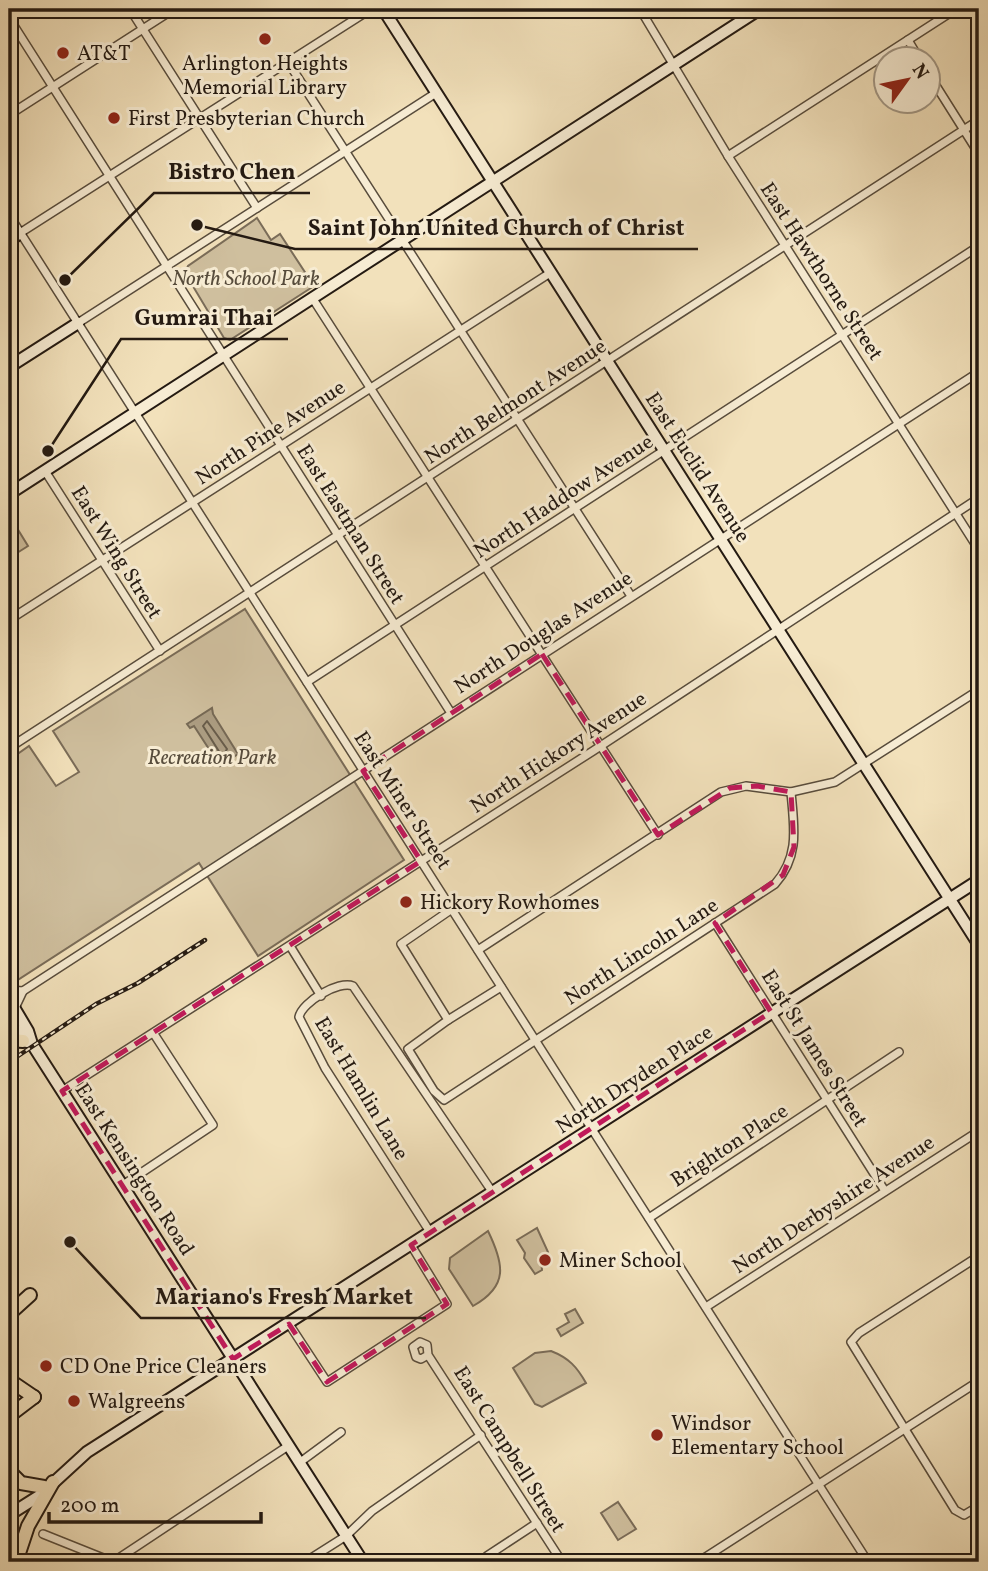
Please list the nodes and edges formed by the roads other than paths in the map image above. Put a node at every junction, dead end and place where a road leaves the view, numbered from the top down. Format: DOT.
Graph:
graph roads {
  1 [pos="130,9"];
  2 [pos="174,9"];
  3 [pos="371,9"];
  4 [pos="383,9"];
  5 [pos="640,9"];
  6 [pos="760,9"];
  7 [pos="956,9"];
  8 [pos="9,19"];
  9 [pos="143,29"];
  10 [pos="908,40"];
  11 [pos="912,46"];
  12 [pos="288,62"];
  13 [pos="675,64"];
  14 [pos="52,87"];
  15 [pos="436,93"];
  16 [pos="942,95"];
  17 [pos="9,115"];
  18 [pos="199,119"];
  19 [pos="979,120"];
  20 [pos="963,130"];
  21 [pos="346,152"];
  22 [pos="979,154"];
  23 [pos="728,156"];
  24 [pos="110,176"];
  25 [pos="492,183"];
  26 [pos="257,208"];
  27 [pos="9,215"];
  28 [pos="20,233"];
  29 [pos="9,241"];
  30 [pos="403,241"];
  31 [pos="785,245"];
  32 [pos="979,246"];
  33 [pos="167,267"];
  34 [pos="550,273"];
  35 [pos="313,299"];
  36 [pos="78,323"];
  37 [pos="461,331"];
  38 [pos="842,335"];
  39 [pos="224,356"];
  40 [pos="608,363"];
  41 [pos="9,367"];
  42 [pos="979,372"];
  43 [pos="370,388"];
  44 [pos="135,413"];
  45 [pos="519,421"];
  46 [pos="899,424"];
  47 [pos="282,447"];
  48 [pos="665,451"];
  49 [pos="45,471"];
  50 [pos="428,477"];
  51 [pos="9,494"];
  52 [pos="979,498"];
  53 [pos="193,503"];
  54 [pos="576,509"];
  55 [pos="956,513"];
  56 [pos="338,536"];
  57 [pos="721,539"];
  58 [pos="979,550"];
  59 [pos="102,561"];
  60 [pos="485,567"];
  61 [pos="250,593"];
  62 [pos="631,596"];
  63 [pos="9,620"];
  64 [pos="394,624"];
  65 [pos="780,629"];
  66 [pos="160,651"];
  67 [pos="542,654"];
  68 [pos="307,682"];
  69 [pos="979,690"];
  70 [pos="451,713"];
  71 [pos="601,746"];
  72 [pos="9,748"];
  73 [pos="864,763"];
  74 [pos="363,771"];
  75 [pos="791,792"];
  76 [pos="658,835"];
  77 [pos="421,861"];
  78 [pos="979,880"];
  79 [pos="950,900"];
  80 [pos="452,909"];
  81 [pos="715,923"];
  82 [pos="979,945"];
  83 [pos="290,946"];
  84 [pos="478,950"];
  85 [pos="501,987"];
  86 [pos="9,990"];
  87 [pos="23,990"];
  88 [pos="321,996"];
  89 [pos="12,1004"];
  90 [pos="771,1012"];
  91 [pos="448,1020"];
  92 [pos="9,1021"];
  93 [pos="154,1034"];
  94 [pos="9,1040"];
  95 [pos="536,1041"];
  96 [pos="27,1043"];
  97 [pos="900,1052"];
  98 [pos="62,1091"];
  99 [pos="828,1100"];
  100 [pos="592,1129"];
  101 [pos="978,1133"];
  102 [pos="123,1185"];
  103 [pos="885,1191"];
  104 [pos="494,1193"];
  105 [pos="649,1218"];
  106 [pos="430,1232"];
  107 [pos="411,1245"];
  108 [pos="979,1256"];
  109 [pos="30,1295"];
  110 [pos="706,1307"];
  111 [pos="9,1314"];
  112 [pos="289,1324"];
  113 [pos="428,1355"];
  114 [pos="233,1359"];
  115 [pos="9,1380"];
  116 [pos="979,1381"];
  117 [pos="9,1416"];
  118 [pos="905,1429"];
  119 [pos="341,1432"];
  120 [pos="481,1435"];
  121 [pos="288,1446"];
  122 [pos="299,1463"];
  123 [pos="9,1471"];
  124 [pos="48,1485"];
  125 [pos="819,1486"];
  126 [pos="979,1506"];
  127 [pos="9,1509"];
  128 [pos="9,1515"];
  129 [pos="9,1522"];
  130 [pos="537,1523"];
  131 [pos="43,1534"];
  132 [pos="346,1536"];
  133 [pos="487,1556"];
  134 [pos="14,1562"];
  135 [pos="113,1562"];
  136 [pos="306,1562"];
  137 [pos="362,1562"];
  138 [pos="562,1562"];
  139 [pos="698,1562"];
  140 [pos="868,1562"];
  1 -- 9 [label="street"];
  2 -- 9 [label="street"];
  3 -- 12 [label="street"];
  4 -- 15 [label="street, East Euclid Avenue"];
  5 -- 13 [label="street, East Hawthorne Street"];
  6 -- 13 [label="street"];
  7 -- 10 [label="street"];
  8 -- 14 [label="street, East Eastman Street"];
  9 -- 14 [label="street"];
  9 -- 18 [label="street"];
  10 -- 11 [label="street"];
  10 -- 23 [label="street"];
  12 -- 18 [label="street"];
  12 -- 21 [label="street"];
  13 -- 23 [label="street, East Hawthorne Street"];
  13 -- 25 [label="street"];
  14 -- 17 [label="street"];
  14 -- 24 [label="street, East Eastman Street"];
  15 -- 21 [label="street"];
  15 -- 25 [label="street, East Euclid Avenue"];
  16 -- 20 [label="street"];
  18 -- 24 [label="street"];
  18 -- 26 [label="street"];
  19 -- 20 [label="street, North Belmont Avenue"];
  20 -- 22 [label="street"];
  20 -- 31 [label="street, North Belmont Avenue"];
  21 -- 26 [label="street"];
  21 -- 30 [label="street"];
  23 -- 31 [label="street, East Hawthorne Street"];
  24 -- 28 [label="street"];
  24 -- 33 [label="street, East Eastman Street"];
  25 -- 30 [label="street"];
  25 -- 34 [label="street, East Euclid Avenue"];
  26 -- 33 [label="street"];
  27 -- 28 [label="street, East Miner Street"];
  28 -- 29 [label="street"];
  28 -- 36 [label="street, East Miner Street"];
  30 -- 35 [label="street"];
  30 -- 37 [label="street"];
  31 -- 38 [label="street, East Hawthorne Street"];
  31 -- 40 [label="street, North Belmont Avenue"];
  32 -- 38 [label="street, North Haddow Avenue"];
  33 -- 36 [label="street"];
  33 -- 39 [label="street, East Eastman Street"];
  34 -- 37 [label="street, North Pine Avenue"];
  34 -- 40 [label="street, East Euclid Avenue"];
  35 -- 39 [label="street"];
  35 -- 43 [label="street"];
  36 -- 41 [label="street"];
  36 -- 44 [label="street, East Miner Street"];
  37 -- 43 [label="street, North Pine Avenue"];
  37 -- 45 [label="street"];
  38 -- 46 [label="street, East Hawthorne Street"];
  38 -- 48 [label="street, North Haddow Avenue"];
  39 -- 44 [label="street"];
  39 -- 47 [label="street, East Eastman Street"];
  40 -- 45 [label="street, North Belmont Avenue"];
  40 -- 48 [label="street, East Euclid Avenue"];
  42 -- 46 [label="street, North Douglas Avenue"];
  43 -- 47 [label="street, North Pine Avenue"];
  43 -- 50 [label="street"];
  44 -- 49 [label="street"];
  44 -- 53 [label="street, East Miner Street"];
  45 -- 50 [label="street, North Belmont Avenue"];
  45 -- 54 [label="street"];
  46 -- 55 [label="street, East Hawthorne Street"];
  46 -- 57 [label="street, North Douglas Avenue"];
  47 -- 53 [label="street, North Pine Avenue"];
  47 -- 56 [label="street, East Eastman Street"];
  48 -- 54 [label="street, North Haddow Avenue"];
  48 -- 57 [label="street, East Euclid Avenue"];
  49 -- 51 [label="street"];
  49 -- 59 [label="street, East Wing Street"];
  50 -- 56 [label="street, North Belmont Avenue"];
  50 -- 60 [label="street"];
  52 -- 55 [label="street, North Hickory Avenue"];
  53 -- 59 [label="street, North Pine Avenue"];
  53 -- 61 [label="street, East Miner Street"];
  54 -- 60 [label="street, North Haddow Avenue"];
  54 -- 62 [label="street"];
  55 -- 58 [label="street, East Hawthorne Street"];
  55 -- 65 [label="street, North Hickory Avenue"];
  56 -- 61 [label="street, North Belmont Avenue"];
  56 -- 64 [label="street, East Eastman Street"];
  57 -- 62 [label="street, North Douglas Avenue"];
  57 -- 65 [label="street, East Euclid Avenue"];
  59 -- 63 [label="street, North Pine Avenue"];
  59 -- 66 [label="street, East Wing Street"];
  60 -- 64 [label="street, North Haddow Avenue"];
  60 -- 67 [label="street"];
  61 -- 66 [label="street, North Belmont Avenue"];
  61 -- 68 [label="street, East Miner Street"];
  62 -- 67 [label="street, North Douglas Avenue"];
  64 -- 68 [label="street, North Haddow Avenue"];
  64 -- 70 [label="street, East Eastman Street"];
  65 -- 71 [label="street, North Hickory Avenue"];
  65 -- 73 [label="street, East Euclid Avenue"];
  66 -- 72 [label="street, North Belmont Avenue"];
  67 -- 70 [label="street, North Douglas Avenue"];
  67 -- 71 [label="street"];
  68 -- 74 [label="street, East Miner Street"];
  69 -- 73 [label="street"];
  70 -- 74 [label="street, North Douglas Avenue"];
  71 -- 76 [label="street"];
  71 -- 77 [label="street, North Hickory Avenue"];
  73 -- 75 [label="street"];
  73 -- 79 [label="street, East Euclid Avenue"];
  74 -- 77 [label="street, East Miner Street"];
  74 -- 87 [label="street, North Douglas Avenue"];
  75 -- 76 [label="street"];
  75 -- 81 [label="street, North Lincoln Lane"];
  76 -- 84 [label="street"];
  77 -- 80 [label="street, East Miner Street"];
  77 -- 83 [label="street, North Hickory Avenue"];
  78 -- 79 [label="street, North Dryden Place"];
  79 -- 82 [label="street, East Euclid Avenue"];
  79 -- 90 [label="street, North Dryden Place"];
  80 -- 84 [label="street, East Miner Street"];
  80 -- 91 [label="street"];
  81 -- 90 [label="street, East St James Street"];
  81 -- 95 [label="street, North Lincoln Lane"];
  83 -- 88 [label="street"];
  83 -- 93 [label="street, North Hickory Avenue"];
  84 -- 85 [label="street, East Miner Street"];
  85 -- 91 [label="street"];
  85 -- 95 [label="street, East Miner Street"];
  86 -- 87 [label="street"];
  87 -- 89 [label="street"];
  88 -- 104 [label="street, East Hamlin Lane"];
  88 -- 106 [label="street, East Hamlin Lane"];
  89 -- 96 [label="street, East Kensington Road"];
  90 -- 99 [label="street, East St James Street"];
  90 -- 100 [label="street, North Dryden Place"];
  91 -- 95 [label="street, North Lincoln Lane"];
  92 -- 96 [label="street, East Kensington Road"];
  93 -- 98 [label="street, North Hickory Avenue"];
  93 -- 102 [label="street"];
  94 -- 96 [label="main road"];
  95 -- 100 [label="street, East Miner Street"];
  96 -- 98 [label="street, East Kensington Road"];
  97 -- 99 [label="street, Brighton Place"];
  98 -- 102 [label="street, East Kensington Road"];
  99 -- 103 [label="street, East St James Street"];
  99 -- 105 [label="street, Brighton Place"];
  100 -- 104 [label="street, North Dryden Place"];
  100 -- 105 [label="street, East Miner Street"];
  101 -- 103 [label="street, North Derbyshire Avenue"];
  102 -- 114 [label="street, East Kensington Road"];
  103 -- 110 [label="street, North Derbyshire Avenue"];
  104 -- 106 [label="street, North Dryden Place"];
  105 -- 110 [label="street, East Miner Street"];
  106 -- 107 [label="street, North Dryden Place"];
  107 -- 112 [label="street, North Dryden Place"];
  107 -- 112 [label="street"];
  108 -- 118 [label="street"];
  109 -- 111 [label="main road"];
  110 -- 125 [label="street, East Miner Street"];
  112 -- 114 [label="street, North Dryden Place"];
  113 -- 120 [label="street, East Campbell Street"];
  114 -- 121 [label="street, East Kensington Road"];
  114 -- 124 [label="street, North Dryden Place"];
  115 -- 117 [label="main road"];
  116 -- 118 [label="street"];
  118 -- 125 [label="street"];
  118 -- 126 [label="street"];
  119 -- 122 [label="street"];
  120 -- 130 [label="street, East Campbell Street"];
  120 -- 132 [label="street"];
  121 -- 122 [label="street, East Kensington Road"];
  121 -- 135 [label="street"];
  122 -- 132 [label="street, East Kensington Road"];
  123 -- 124 [label="main road"];
  124 -- 127 [label="street"];
  124 -- 128 [label="street"];
  124 -- 134 [label="main road"];
  125 -- 139 [label="street"];
  125 -- 140 [label="street, East Miner Street"];
  129 -- 134 [label="main road"];
  130 -- 133 [label="street"];
  130 -- 138 [label="street, East Campbell Street"];
  131 -- 135 [label="street"];
  132 -- 136 [label="street"];
  132 -- 137 [label="street, East Kensington Road"];
}
